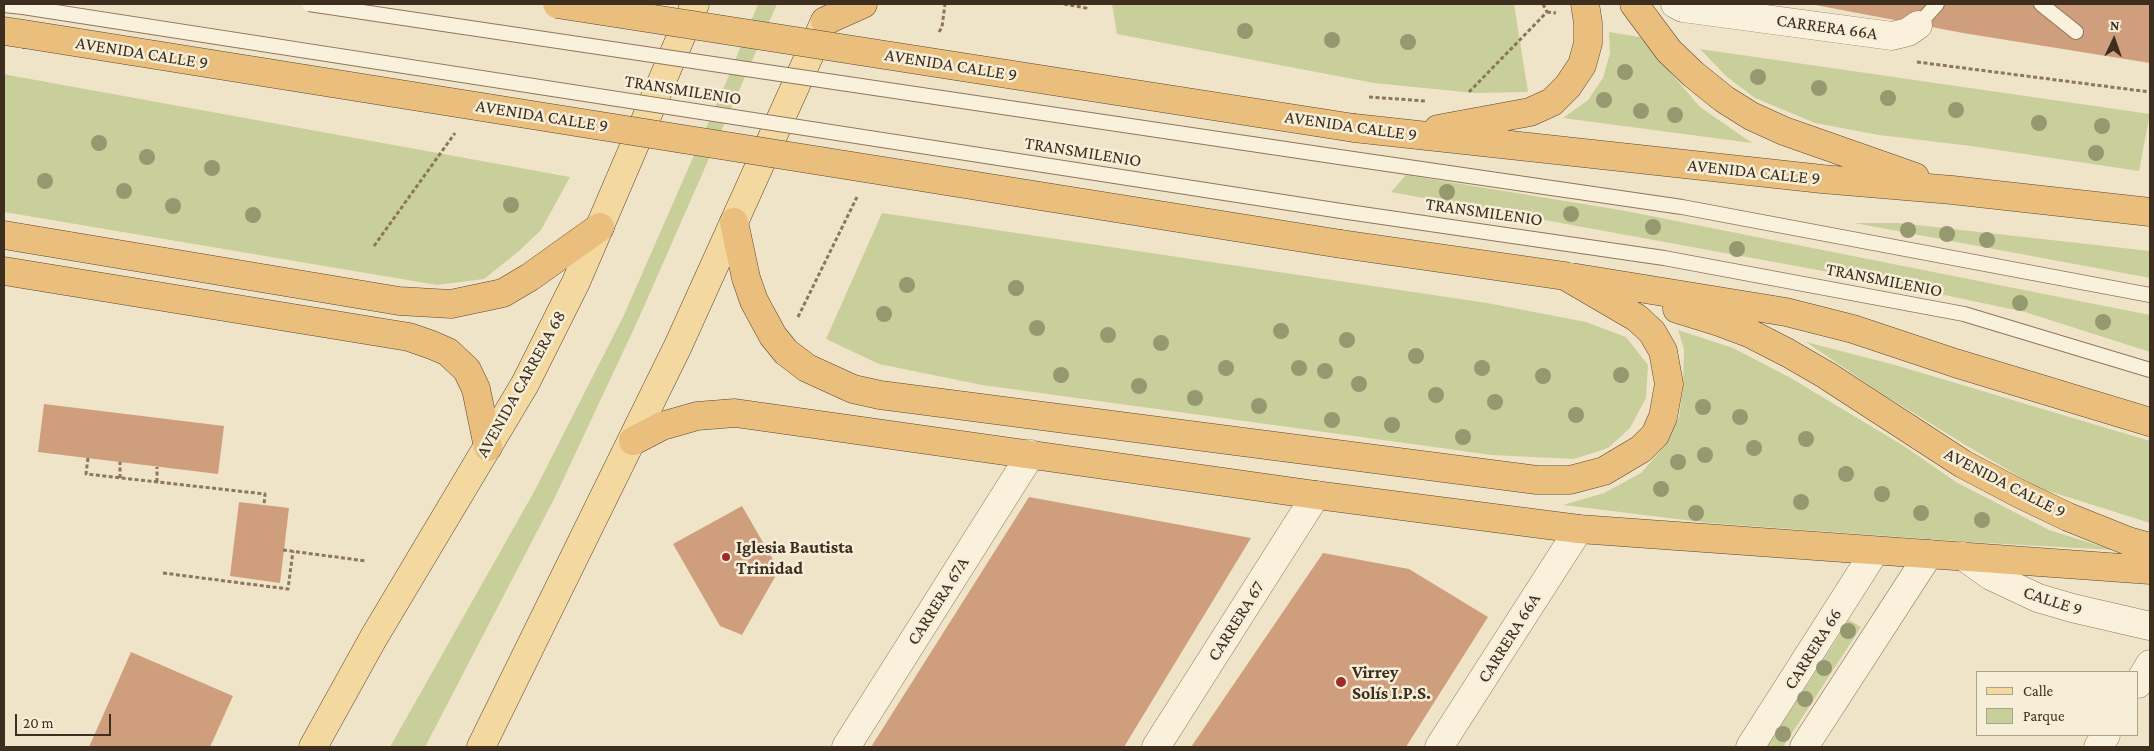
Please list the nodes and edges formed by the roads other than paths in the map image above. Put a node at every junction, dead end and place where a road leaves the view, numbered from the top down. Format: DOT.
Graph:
graph roads {
  1 [pos="309,4"];
  2 [pos="557,4"];
  3 [pos="695,4"];
  4 [pos="863,4"];
  5 [pos="1585,4"];
  6 [pos="1634,4"];
  7 [pos="1675,4"];
  8 [pos="1938,4"];
  9 [pos="2041,4"];
  10 [pos="4,5"];
  11 [pos="829,13"];
  12 [pos="1918,25"];
  13 [pos="14,32"];
  14 [pos="2076,32"];
  15 [pos="1408,135"];
  16 [pos="1952,190"];
  17 [pos="2150,212"];
  18 [pos="734,222"];
  19 [pos="600,227"];
  20 [pos="4,234"];
  21 [pos="4,271"];
  22 [pos="1565,276"];
  23 [pos="2150,295"];
  24 [pos="2150,370"];
  25 [pos="2150,422"];
  26 [pos="633,441"];
  27 [pos="488,447"];
  28 [pos="1030,454"];
  29 [pos="1316,495"];
  30 [pos="1578,529"];
  31 [pos="2150,547"];
  32 [pos="1875,551"];
  33 [pos="1929,554"];
  34 [pos="1963,556"];
  35 [pos="2150,570"];
  36 [pos="2150,626"];
  37 [pos="2150,664"];
  38 [pos="2139,682"];
  39 [pos="2105,736"];
  40 [pos="313,747"];
  41 [pos="481,747"];
  42 [pos="846,747"];
  43 [pos="1156,747"];
  44 [pos="1439,747"];
  45 [pos="1750,747"];
  46 [pos="1804,747"];
  47 [pos="2098,747"];
  1 -- 23 [label="lane, TRANSMILENIO, bridge"];
  2 -- 15 [label="highway, AVENIDA CALLE 9, bridge"];
  3 -- 19 [label="main road, AVENIDA CARRERA 68"];
  4 -- 11 [label="highway"];
  5 -- 15 [label="highway"];
  6 -- 16 [label="highway"];
  7 -- 12 [label="street, CARRERA 66A"];
  8 -- 12 [label="lane"];
  9 -- 14 [label="lane"];
  10 -- 24 [label="lane, TRANSMILENIO, bridge"];
  11 -- 18 [label="main road"];
  13 -- 22 [label="highway, AVENIDA CALLE 9, bridge"];
  15 -- 16 [label="highway, AVENIDA CALLE 9"];
  16 -- 17 [label="highway, AVENIDA CALLE 9"];
  18 -- 22 [label="highway"];
  18 -- 26 [label="main road"];
  19 -- 20 [label="highway"];
  19 -- 27 [label="main road, AVENIDA CARRERA 68"];
  21 -- 27 [label="highway"];
  22 -- 25 [label="highway, AVENIDA CALLE 9"];
  22 -- 31 [label="highway, AVENIDA CALLE 9"];
  26 -- 28 [label="highway"];
  26 -- 41 [label="main road"];
  27 -- 40 [label="main road, AVENIDA CARRERA 68"];
  28 -- 29 [label="highway"];
  28 -- 42 [label="street, CARRERA 67A"];
  29 -- 30 [label="highway"];
  29 -- 43 [label="street, CARRERA 67"];
  30 -- 32 [label="highway"];
  30 -- 44 [label="street, CARRERA 66A"];
  32 -- 33 [label="highway"];
  32 -- 45 [label="street, CARRERA 66"];
  33 -- 34 [label="highway"];
  33 -- 46 [label="street"];
  34 -- 35 [label="highway"];
  34 -- 36 [label="street, CALLE 9"];
  37 -- 38 [label="street"];
  39 -- 47 [label="street"];
}
